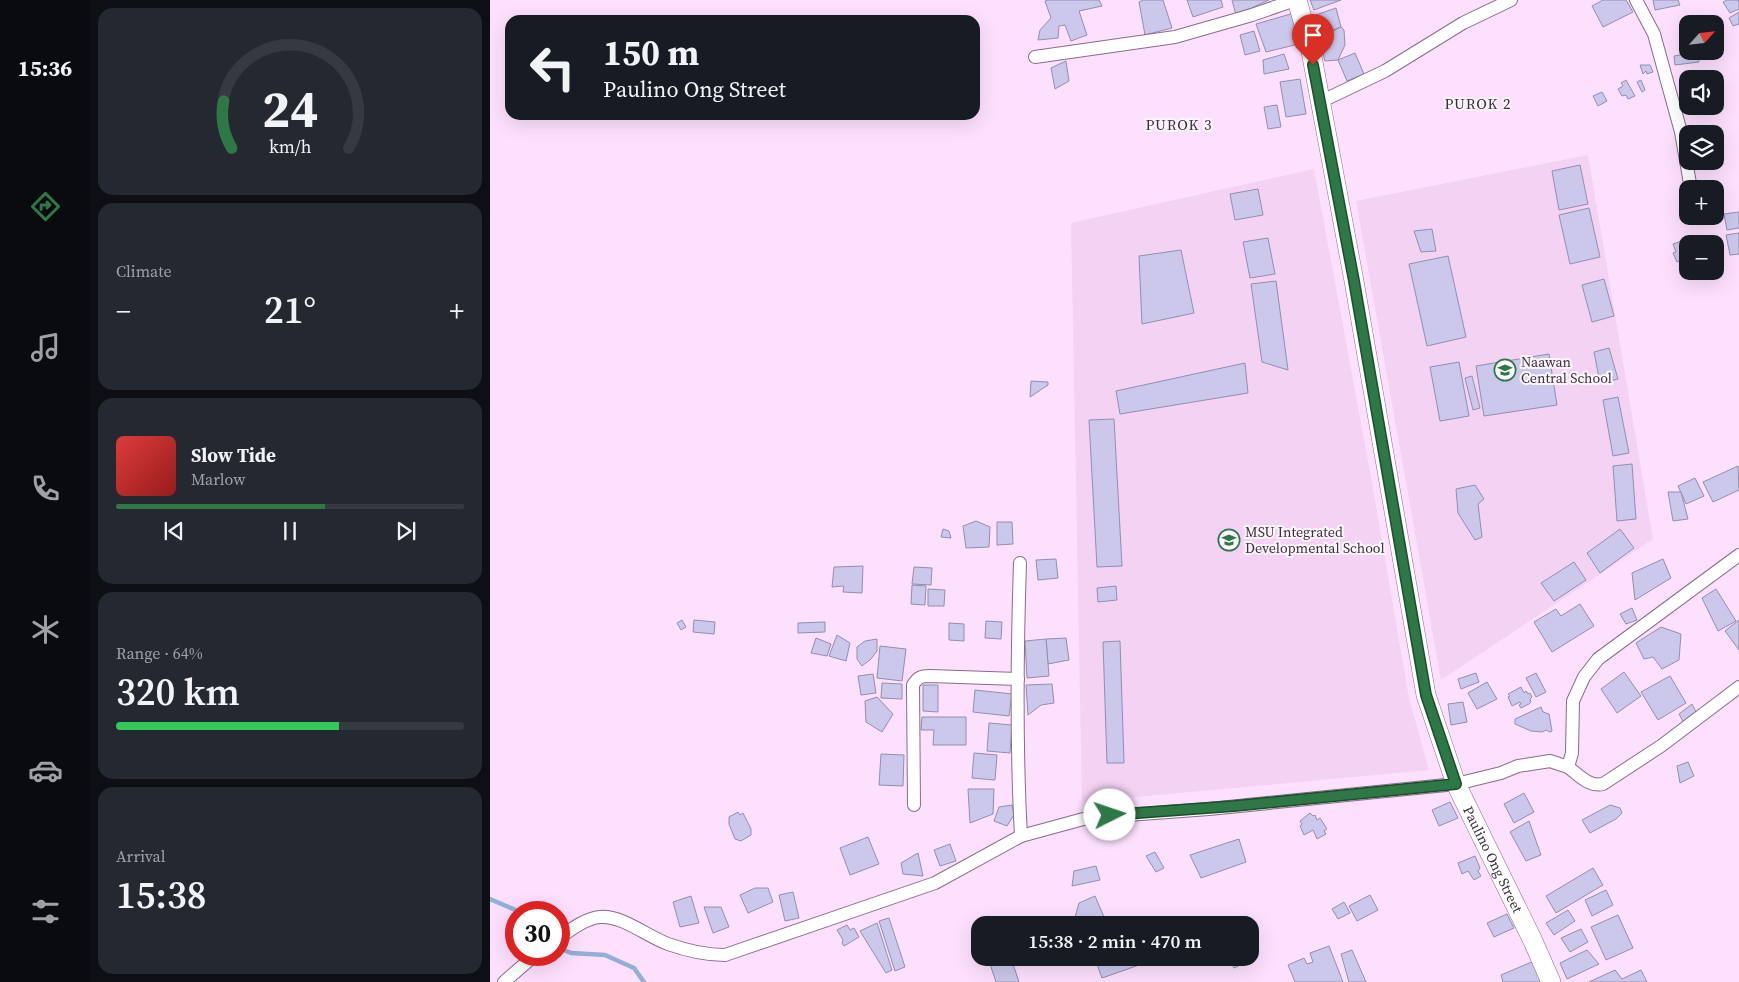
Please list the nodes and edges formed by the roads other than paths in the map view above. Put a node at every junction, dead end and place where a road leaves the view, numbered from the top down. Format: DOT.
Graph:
graph roads {
  1 [pos="1296,0"];
  2 [pos="1511,0"];
  3 [pos="1636,0"];
  4 [pos="1035,57"];
  5 [pos="1320,102"];
  6 [pos="1689,180"];
  7 [pos="1739,556"];
  8 [pos="1020,563"];
  9 [pos="1018,679"];
  10 [pos="1739,687"];
  11 [pos="1568,767"];
  12 [pos="1456,784"];
  13 [pos="914,805"];
  14 [pos="1021,836"];
  15 [pos="570,931"];
  16 [pos="522,966"];
  17 [pos="504,982"];
  18 [pos="1551,982"];
  1 -- 4 [label="street"];
  1 -- 5 [label="street, Paulino Ong Street"];
  2 -- 5 [label="street"];
  3 -- 6 [label="street"];
  5 -- 12 [label="street, Paulino Ong Street"];
  7 -- 11 [label="street"];
  8 -- 9 [label="street"];
  9 -- 13 [label="street"];
  9 -- 14 [label="street"];
  10 -- 11 [label="street"];
  11 -- 12 [label="street"];
  12 -- 14 [label="street"];
  12 -- 18 [label="street, Paulino Ong Street"];
  14 -- 15 [label="street"];
  16 -- 17 [label="street"];
}
